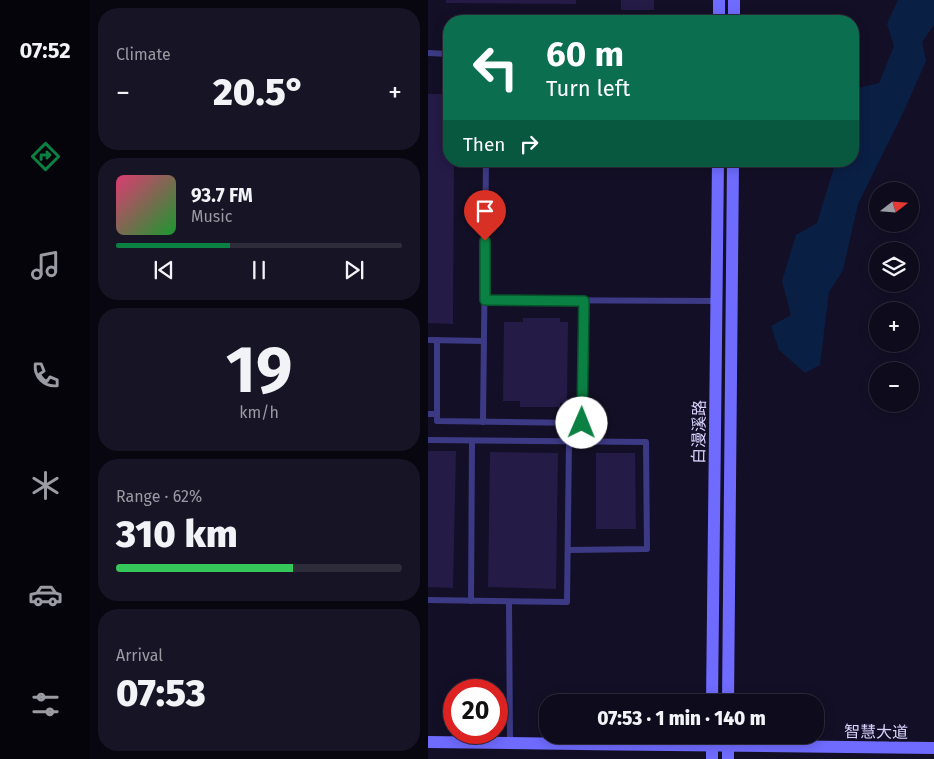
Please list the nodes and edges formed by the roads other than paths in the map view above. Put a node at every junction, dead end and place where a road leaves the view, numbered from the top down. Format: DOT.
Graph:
graph roads {
  1 [pos="719,0"];
  2 [pos="734,0"];
  3 [pos="719,15"];
  4 [pos="734,15"];
  5 [pos="428,53"];
  6 [pos="443,54"];
  7 [pos="486,167"];
  8 [pos="718,167"];
  9 [pos="733,167"];
  10 [pos="485,300"];
  11 [pos="584,301"];
  12 [pos="716,301"];
  13 [pos="428,340"];
  14 [pos="437,340"];
  15 [pos="484,341"];
  16 [pos="428,414"];
  17 [pos="437,414"];
  18 [pos="482,422"];
  19 [pos="428,440"];
  20 [pos="472,440"];
  21 [pos="569,441"];
  22 [pos="568,550"];
  23 [pos="428,600"];
  24 [pos="471,601"];
  25 [pos="509,602"];
  26 [pos="712,694"];
  27 [pos="728,694"];
  28 [pos="428,742"];
  29 [pos="510,743"];
  30 [pos="539,743"];
  31 [pos="712,744"];
  32 [pos="728,744"];
  33 [pos="824,744"];
  34 [pos="934,748"];
  35 [pos="712,759"];
  36 [pos="728,759"];
  1 -- 3 [label="main road"];
  2 -- 4 [label="main road"];
  5 -- 6 [label="lane"];
  7 -- 10 [label="lane"];
  8 -- 12 [label="main road, 白漫溪路"];
  9 -- 27 [label="main road, 白漫溪路"];
  10 -- 11 [label="lane"];
  10 -- 15 [label="lane"];
  11 -- 12 [label="lane"];
  11 -- 18 [label="lane"];
  12 -- 26 [label="main road, 白漫溪路"];
  13 -- 14 [label="lane"];
  14 -- 15 [label="lane"];
  14 -- 17 [label="lane"];
  15 -- 18 [label="lane"];
  16 -- 17 [label="lane"];
  17 -- 18 [label="lane"];
  19 -- 20 [label="lane"];
  20 -- 21 [label="lane"];
  20 -- 24 [label="lane"];
  21 -- 22 [label="lane"];
  21 -- 22 [label="lane"];
  22 -- 25 [label="lane"];
  23 -- 24 [label="lane"];
  24 -- 25 [label="lane"];
  25 -- 29 [label="lane"];
  28 -- 29 [label="main road, 智慧大道"];
  29 -- 30 [label="main road, 智慧大道"];
  31 -- 35 [label="main road"];
  32 -- 36 [label="main road"];
  33 -- 34 [label="main road, 智慧大道"];
}
